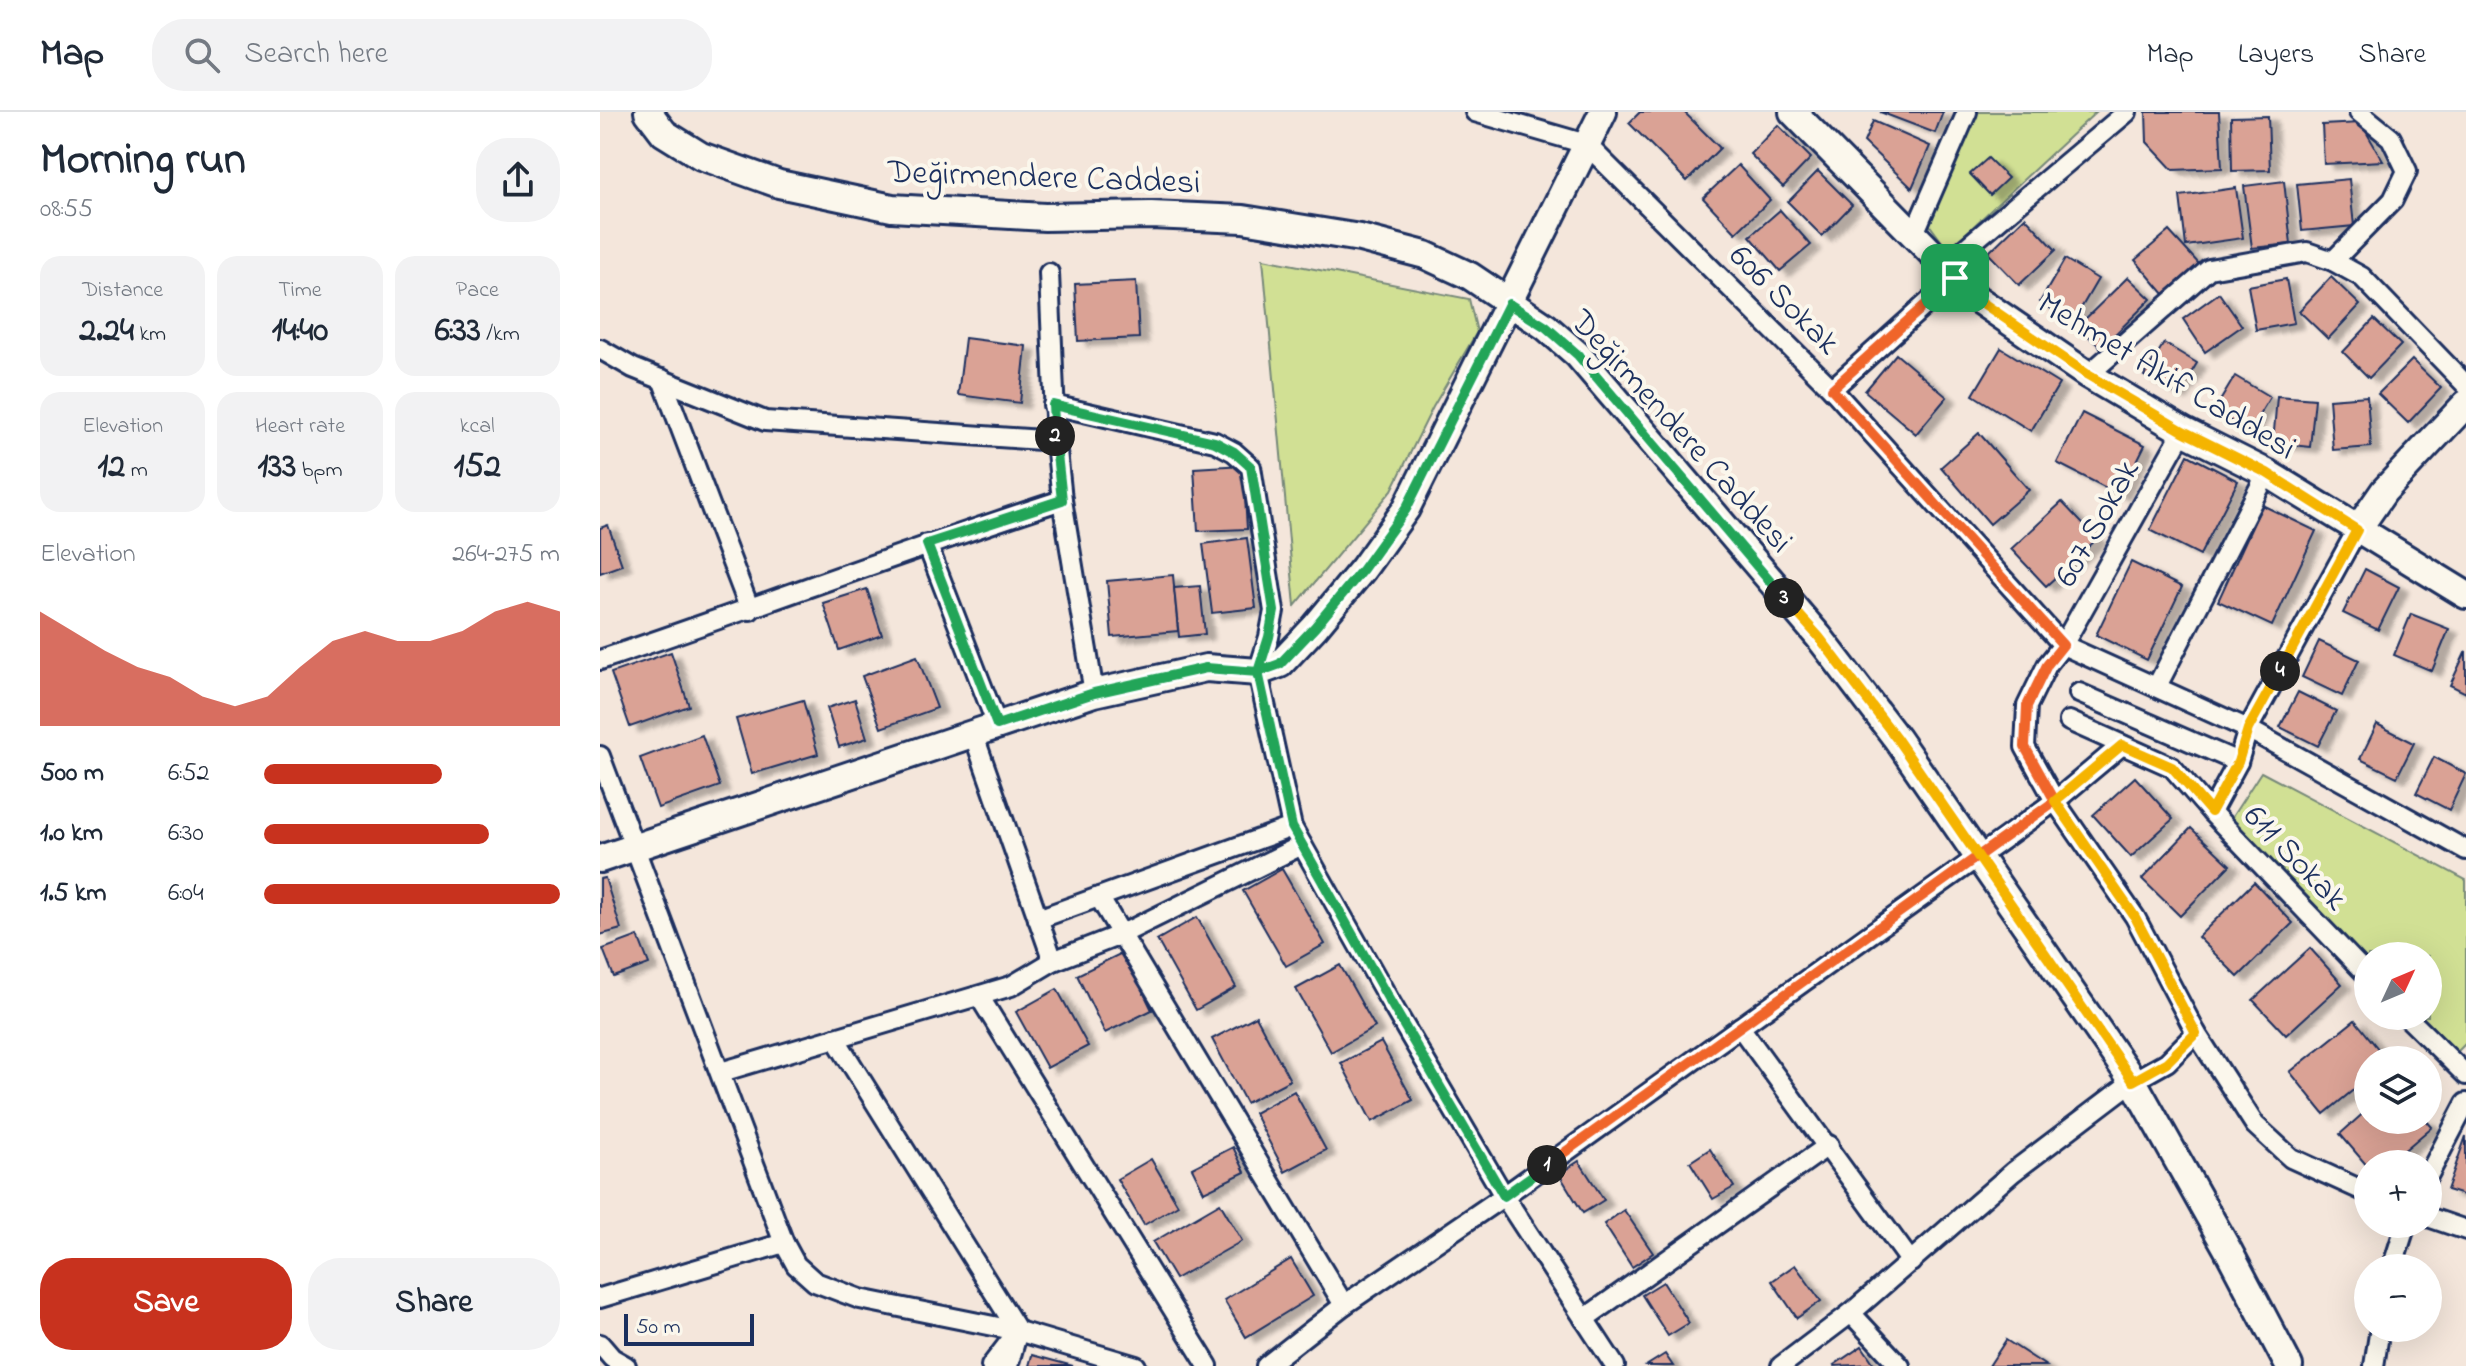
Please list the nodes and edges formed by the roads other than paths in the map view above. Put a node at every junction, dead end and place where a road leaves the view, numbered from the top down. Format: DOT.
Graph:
graph roads {
  1 [pos="648,112"];
  2 [pos="1475,112"];
  3 [pos="1603,112"];
  4 [pos="1793,112"];
  5 [pos="1967,112"];
  6 [pos="2127,112"];
  7 [pos="2359,112"];
  8 [pos="1586,144"];
  9 [pos="1913,236"];
  10 [pos="2333,261"];
  11 [pos="1949,272"];
  12 [pos="1049,273"];
  13 [pos="1509,304"];
  14 [pos="600,349"];
  15 [pos="2088,375"];
  16 [pos="662,379"];
  17 [pos="2466,385"];
  18 [pos="1832,389"];
  19 [pos="2466,404"];
  20 [pos="1053,405"];
  21 [pos="2183,431"];
  22 [pos="1056,441"];
  23 [pos="2267,473"];
  24 [pos="1062,500"];
  25 [pos="2357,530"];
  26 [pos="927,544"];
  27 [pos="2466,595"];
  28 [pos="750,610"];
  29 [pos="2063,645"];
  30 [pos="600,660"];
  31 [pos="1258,672"];
  32 [pos="2157,686"];
  33 [pos="1094,693"];
  34 [pos="2079,693"];
  35 [pos="2069,721"];
  36 [pos="985,729"];
  37 [pos="2248,729"];
  38 [pos="2122,745"];
  39 [pos="600,756"];
  40 [pos="2238,762"];
  41 [pos="2055,801"];
  42 [pos="2211,812"];
  43 [pos="1292,827"];
  44 [pos="1302,845"];
  45 [pos="636,847"];
  46 [pos="2466,850"];
  47 [pos="1979,857"];
  48 [pos="600,859"];
  49 [pos="1099,897"];
  50 [pos="1038,919"];
  51 [pos="1120,935"];
  52 [pos="1053,961"];
  53 [pos="2354,961"];
  54 [pos="979,996"];
  55 [pos="1740,1027"];
  56 [pos="2421,1030"];
  57 [pos="2196,1033"];
  58 [pos="835,1038"];
  59 [pos="721,1072"];
  60 [pos="2465,1072"];
  61 [pos="2133,1081"];
  62 [pos="2466,1103"];
  63 [pos="1829,1145"];
  64 [pos="2442,1150"];
  65 [pos="2354,1187"];
  66 [pos="1504,1196"];
  67 [pos="2442,1222"];
  68 [pos="2466,1230"];
  69 [pos="784,1243"];
  70 [pos="1911,1262"];
  71 [pos="600,1298"];
  72 [pos="1344,1305"];
  73 [pos="1851,1313"];
  74 [pos="1584,1319"];
  75 [pos="1018,1331"];
  76 [pos="2378,1342"];
  77 [pos="600,1344"];
  78 [pos="1097,1361"];
  79 [pos="626,1366"];
  80 [pos="991,1366"];
  81 [pos="1008,1366"];
  82 [pos="1136,1366"];
  83 [pos="1208,1366"];
  84 [pos="1266,1366"];
  85 [pos="1615,1366"];
  86 [pos="1781,1366"];
  87 [pos="1900,1366"];
  88 [pos="2289,1366"];
  89 [pos="2374,1366"];
  1 -- 13 [label="street, Değirmendere Caddesi"];
  2 -- 8 [label="street"];
  3 -- 8 [label="street"];
  4 -- 9 [label="street, Mehmet Akif Caddesi"];
  5 -- 9 [label="street"];
  6 -- 11 [label="street"];
  7 -- 10 [label="street"];
  8 -- 13 [label="street"];
  8 -- 18 [label="street, 606 Sokak"];
  9 -- 11 [label="street, Mehmet Akif Caddesi"];
  10 -- 15 [label="street"];
  10 -- 17 [label="street"];
  11 -- 15 [label="street, Mehmet Akif Caddesi"];
  11 -- 18 [label="street"];
  12 -- 20 [label="street"];
  13 -- 31 [label="street"];
  13 -- 47 [label="street, Değirmendere Caddesi"];
  14 -- 16 [label="street"];
  15 -- 21 [label="street, Mehmet Akif Caddesi"];
  16 -- 22 [label="street"];
  16 -- 28 [label="street"];
  18 -- 29 [label="street, 606 Sokak"];
  19 -- 25 [label="street"];
  20 -- 22 [label="street"];
  20 -- 31 [label="street"];
  21 -- 23 [label="street, Mehmet Akif Caddesi"];
  21 -- 29 [label="street, 607 Sokak"];
  22 -- 24 [label="street"];
  23 -- 25 [label="street, Mehmet Akif Caddesi"];
  23 -- 32 [label="street"];
  24 -- 26 [label="street"];
  24 -- 33 [label="street"];
  25 -- 27 [label="street, Mehmet Akif Caddesi"];
  25 -- 37 [label="street, 611 Sokak"];
  26 -- 28 [label="street"];
  26 -- 36 [label="street"];
  28 -- 30 [label="street"];
  29 -- 32 [label="street"];
  29 -- 41 [label="street, 607 Sokak"];
  31 -- 33 [label="street"];
  31 -- 43 [label="street"];
  32 -- 37 [label="street"];
  33 -- 36 [label="street"];
  34 -- 40 [label="street"];
  35 -- 38 [label="street"];
  36 -- 45 [label="street"];
  36 -- 50 [label="street"];
  37 -- 40 [label="street, 611 Sokak"];
  37 -- 46 [label="street"];
  38 -- 41 [label="street"];
  38 -- 42 [label="street"];
  39 -- 45 [label="street"];
  40 -- 42 [label="street, 611 Sokak"];
  41 -- 47 [label="street"];
  41 -- 57 [label="street, 607 Sokak"];
  42 -- 53 [label="street, 611 Sokak"];
  43 -- 44 [label="street"];
  43 -- 49 [label="street"];
  44 -- 51 [label="street"];
  44 -- 66 [label="street"];
  45 -- 48 [label="street"];
  45 -- 59 [label="street"];
  47 -- 55 [label="street"];
  47 -- 61 [label="street, Değirmendere Caddesi"];
  49 -- 50 [label="street"];
  49 -- 51 [label="street"];
  50 -- 52 [label="street"];
  51 -- 52 [label="street"];
  51 -- 72 [label="street"];
  52 -- 54 [label="street"];
  54 -- 58 [label="street"];
  54 -- 83 [label="street"];
  55 -- 63 [label="street"];
  55 -- 66 [label="street"];
  56 -- 60 [label="street"];
  57 -- 61 [label="street"];
  57 -- 65 [label="street, 607 Sokak"];
  58 -- 59 [label="street"];
  58 -- 75 [label="street"];
  59 -- 69 [label="street"];
  61 -- 70 [label="street"];
  61 -- 88 [label="street, Değirmendere Caddesi"];
  62 -- 64 [label="street"];
  63 -- 70 [label="street"];
  63 -- 74 [label="street"];
  66 -- 72 [label="street"];
  66 -- 74 [label="street"];
  67 -- 68 [label="street"];
  69 -- 71 [label="street"];
  69 -- 75 [label="street"];
  70 -- 73 [label="street"];
  72 -- 84 [label="street"];
  73 -- 86 [label="street"];
  73 -- 87 [label="street"];
  74 -- 85 [label="street"];
  75 -- 78 [label="street"];
  75 -- 80 [label="street"];
  75 -- 81 [label="street"];
  76 -- 89 [label="street"];
  77 -- 79 [label="street"];
  78 -- 82 [label="street"];
}
